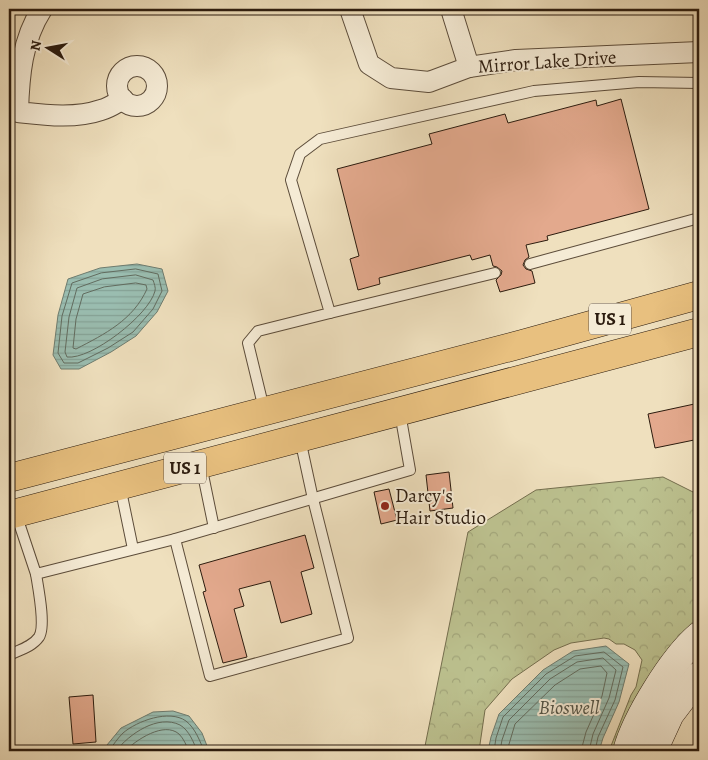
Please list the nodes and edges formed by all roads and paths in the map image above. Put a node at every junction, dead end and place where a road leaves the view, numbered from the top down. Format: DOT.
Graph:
graph roads {
  1 [pos="42,9"];
  2 [pos="350,9"];
  3 [pos="452,9"];
  4 [pos="699,52"];
  5 [pos="469,67"];
  6 [pos="699,83"];
  7 [pos="123,99"];
  8 [pos="699,218"];
  9 [pos="530,264"];
  10 [pos="495,273"];
  11 [pos="699,295"];
  12 [pos="330,313"];
  13 [pos="699,332"];
  14 [pos="264,410"];
  15 [pos="400,412"];
  16 [pos="300,438"];
  17 [pos="200,464"];
  18 [pos="9,478"];
  19 [pos="120,486"];
  20 [pos="313,499"];
  21 [pos="12,514"];
  22 [pos="214,528"];
  23 [pos="175,539"];
  24 [pos="133,549"];
  25 [pos="36,574"];
  26 [pos="699,636"];
  27 [pos="9,655"];
  28 [pos="699,676"];
  29 [pos="627,751"];
  30 [pos="653,751"];
  1 -- 7 [label="street"];
  2 -- 5 [label="street, Mirror Lake Drive"];
  3 -- 5 [label="street"];
  4 -- 5 [label="street, Mirror Lake Drive"];
  6 -- 12 [label="lane"];
  8 -- 9 [label="lane"];
  10 -- 12 [label="lane"];
  11 -- 14 [label="main road, US 1"];
  12 -- 14 [label="lane"];
  13 -- 15 [label="main road, US 1"];
  14 -- 18 [label="main road, US 1"];
  15 -- 16 [label="main road, US 1"];
  15 -- 20 [label="lane"];
  16 -- 17 [label="main road, US 1"];
  16 -- 20 [label="lane"];
  17 -- 19 [label="main road, US 1"];
  17 -- 22 [label="lane"];
  19 -- 21 [label="main road, US 1"];
  19 -- 24 [label="lane"];
  20 -- 22 [label="lane"];
  20 -- 23 [label="lane"];
  21 -- 25 [label="lane"];
  22 -- 23 [label="lane"];
  23 -- 24 [label="lane"];
  24 -- 25 [label="lane"];
  25 -- 27 [label="lane"];
  26 -- 29 [label="street"];
  28 -- 30 [label="street"];
}
